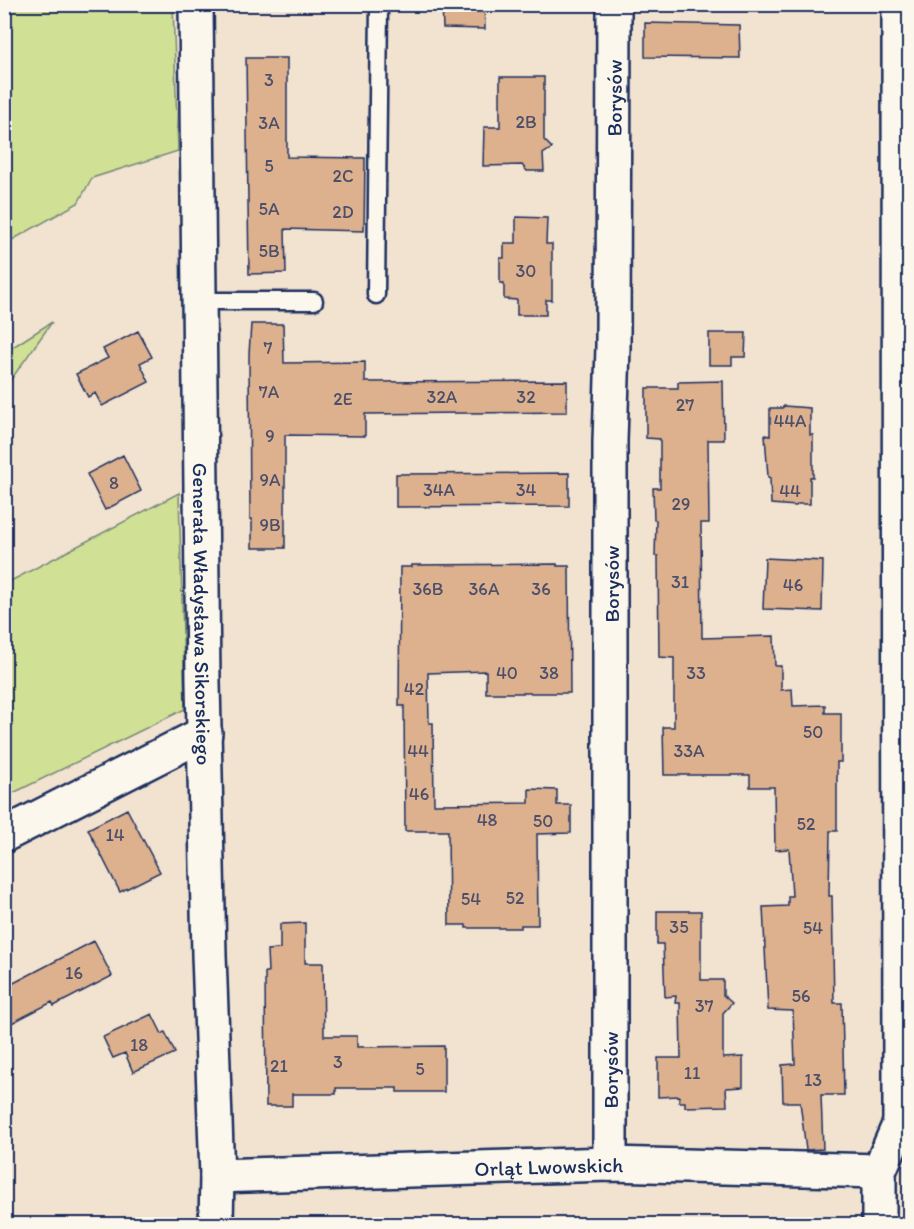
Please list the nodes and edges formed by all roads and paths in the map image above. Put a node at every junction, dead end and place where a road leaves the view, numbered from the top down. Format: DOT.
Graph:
graph roads {
  1 [pos="196,4"];
  2 [pos="379,4"];
  3 [pos="614,4"];
  4 [pos="899,4"];
  5 [pos="376,295"];
  6 [pos="199,301"];
  7 [pos="314,301"];
  8 [pos="205,733"];
  9 [pos="4,835"];
  10 [pos="904,876"];
  11 [pos="892,1157"];
  12 [pos="610,1164"];
  13 [pos="217,1176"];
  14 [pos="216,1224"];
  15 [pos="879,1224"];
  1 -- 6 [label="street, Generała Władysława Sikorskiego"];
  2 -- 5 [label="lane"];
  3 -- 12 [label="street, Borysów"];
  4 -- 10 [label="street"];
  6 -- 7 [label="lane"];
  6 -- 8 [label="street, Generała Władysława Sikorskiego"];
  8 -- 9 [label="street"];
  8 -- 13 [label="street, Generała Władysława Sikorskiego"];
  10 -- 11 [label="street"];
  11 -- 12 [label="street, Orląt Lwowskich"];
  11 -- 15 [label="street"];
  12 -- 13 [label="street, Orląt Lwowskich"];
  13 -- 14 [label="street, Generała Władysława Sikorskiego"];
}
